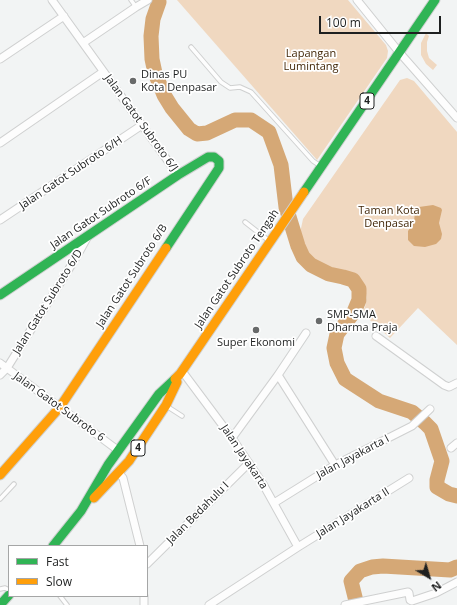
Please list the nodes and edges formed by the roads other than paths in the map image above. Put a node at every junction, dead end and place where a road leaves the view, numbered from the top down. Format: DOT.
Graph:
graph roads {
  1 [pos="52,0"];
  2 [pos="131,0"];
  3 [pos="148,0"];
  4 [pos="357,0"];
  5 [pos="435,0"];
  6 [pos="136,7"];
  7 [pos="64,16"];
  8 [pos="83,43"];
  9 [pos="191,46"];
  10 [pos="399,52"];
  11 [pos="0,59"];
  12 [pos="103,72"];
  13 [pos="457,118"];
  14 [pos="142,126"];
  15 [pos="0,143"];
  16 [pos="216,158"];
  17 [pos="322,167"];
  18 [pos="178,175"];
  19 [pos="0,220"];
  20 [pos="246,222"];
  21 [pos="88,236"];
  22 [pos="271,242"];
  23 [pos="0,295"];
  24 [pos="306,332"];
  25 [pos="376,336"];
  26 [pos="0,363"];
  27 [pos="7,368"];
  28 [pos="181,372"];
  29 [pos="0,375"];
  30 [pos="278,375"];
  31 [pos="457,383"];
  32 [pos="166,406"];
  33 [pos="60,408"];
  34 [pos="430,409"];
  35 [pos="182,416"];
  36 [pos="232,438"];
  37 [pos="118,451"];
  38 [pos="249,463"];
  39 [pos="335,465"];
  40 [pos="119,473"];
  41 [pos="0,475"];
  42 [pos="409,478"];
  43 [pos="14,484"];
  44 [pos="0,499"];
  45 [pos="274,503"];
  46 [pos="81,511"];
  47 [pos="53,545"];
  48 [pos="140,545"];
  49 [pos="298,547"];
  50 [pos="148,563"];
  51 [pos="457,582"];
  52 [pos="8,597"];
  53 [pos="61,597"];
  54 [pos="360,603"];
  55 [pos="347,604"];
  56 [pos="0,605"];
  57 [pos="67,605"];
  58 [pos="209,605"];
  1 -- 7 [label="street, Jalan Gatot Subroto 6/J"];
  2 -- 6 [label="lane"];
  3 -- 6 [label="street"];
  4 -- 10 [label="street"];
  5 -- 10 [label="main road, Jalan Gatot Subroto Tengah / 4"];
  6 -- 8 [label="street"];
  7 -- 8 [label="street, Jalan Gatot Subroto 6/J"];
  7 -- 11 [label="street"];
  8 -- 12 [label="street, Jalan Gatot Subroto 6/J"];
  9 -- 17 [label="lane"];
  10 -- 13 [label="street"];
  10 -- 17 [label="main road, Jalan Gatot Subroto Tengah / 4"];
  12 -- 14 [label="street, Jalan Gatot Subroto 6/J"];
  12 -- 15 [label="street, Jalan Gatot Subroto 6/J"];
  14 -- 18 [label="street, Jalan Gatot Subroto 6/J"];
  14 -- 19 [label="street, Jalan Gatot Subroto 6/H"];
  16 -- 18 [label="main road, Jalan Gatot Subroto 6/F"];
  16 -- 33 [label="main road, Jalan Gatot Subroto 6/B"];
  17 -- 22 [label="main road, Jalan Gatot Subroto Tengah / 4"];
  18 -- 21 [label="main road, Jalan Gatot Subroto 6/F"];
  20 -- 22 [label="lane"];
  21 -- 23 [label="main road, Jalan Gatot Subroto 6/F"];
  21 -- 27 [label="street, Jalan Gatot Subroto 6/D"];
  22 -- 28 [label="main road, Jalan Gatot Subroto Tengah / 4"];
  24 -- 30 [label="street"];
  25 -- 31 [label="street"];
  26 -- 27 [label="street, Jalan Gatot Subroto 6"];
  27 -- 29 [label="street, Jalan Gatot Subroto 6/D"];
  27 -- 33 [label="street, Jalan Gatot Subroto 6"];
  28 -- 32 [label="main road, 4"];
  28 -- 36 [label="street, Jalan Jayakarta"];
  28 -- 37 [label="main road, Jalan Gatot Subroto Tengah / 4"];
  30 -- 36 [label="street"];
  30 -- 39 [label="street"];
  32 -- 35 [label="lane"];
  32 -- 40 [label="main road, 4"];
  33 -- 37 [label="street, Jalan Gatot Subroto 6"];
  33 -- 41 [label="main road"];
  34 -- 39 [label="street, Jalan Jayakarta I"];
  36 -- 38 [label="street, Jalan Jayakarta"];
  37 -- 46 [label="main road, Jalan Gatot Subroto Tengah / 4"];
  38 -- 45 [label="street, Jalan Jayakarta"];
  38 -- 50 [label="street, Jalan Bedahulu I"];
  39 -- 45 [label="street, Jalan Jayakarta I"];
  40 -- 46 [label="main road, 4"];
  40 -- 48 [label="street"];
  42 -- 49 [label="street, Jalan Jayakarta II"];
  43 -- 44 [label="lane"];
  45 -- 49 [label="street, Jalan Jayakarta"];
  46 -- 47 [label="main road, Jalan Gatot Subroto Tengah / 4"];
  49 -- 58 [label="street, Jalan Jayakarta II"];
  51 -- 54 [label="street"];
  52 -- 56 [label="main road"];
  53 -- 57 [label="lane"];
  54 -- 55 [label="street"];
}
